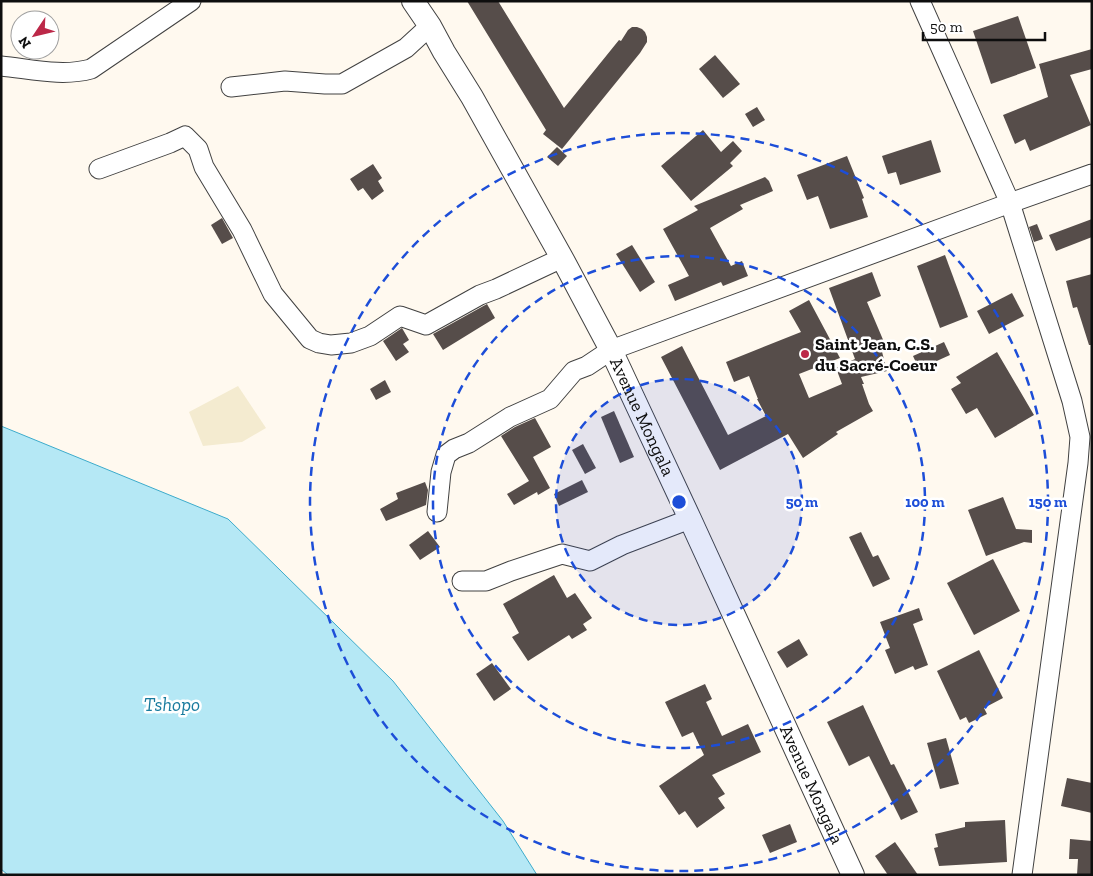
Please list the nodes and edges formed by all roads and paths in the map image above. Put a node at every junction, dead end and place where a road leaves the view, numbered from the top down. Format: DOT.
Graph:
graph roads {
  1 [pos="191,1"];
  2 [pos="413,1"];
  3 [pos="920,1"];
  4 [pos="430,26"];
  5 [pos="1,66"];
  6 [pos="232,87"];
  7 [pos="99,169"];
  8 [pos="1092,174"];
  9 [pos="1010,202"];
  10 [pos="562,258"];
  11 [pos="611,350"];
  12 [pos="437,512"];
  13 [pos="690,519"];
  14 [pos="462,581"];
  15 [pos="853,875"];
  16 [pos="1022,875"];
  1 -- 5 [label="street"];
  2 -- 4 [label="street, Avenue Mongala"];
  3 -- 9 [label="street"];
  4 -- 6 [label="street"];
  4 -- 10 [label="street, Avenue Mongala"];
  7 -- 10 [label="street"];
  8 -- 9 [label="street"];
  9 -- 11 [label="street"];
  9 -- 16 [label="street"];
  10 -- 11 [label="street, Avenue Mongala"];
  11 -- 12 [label="street"];
  11 -- 13 [label="street, Avenue Mongala"];
  13 -- 14 [label="street"];
  13 -- 15 [label="street, Avenue Mongala"];
}
